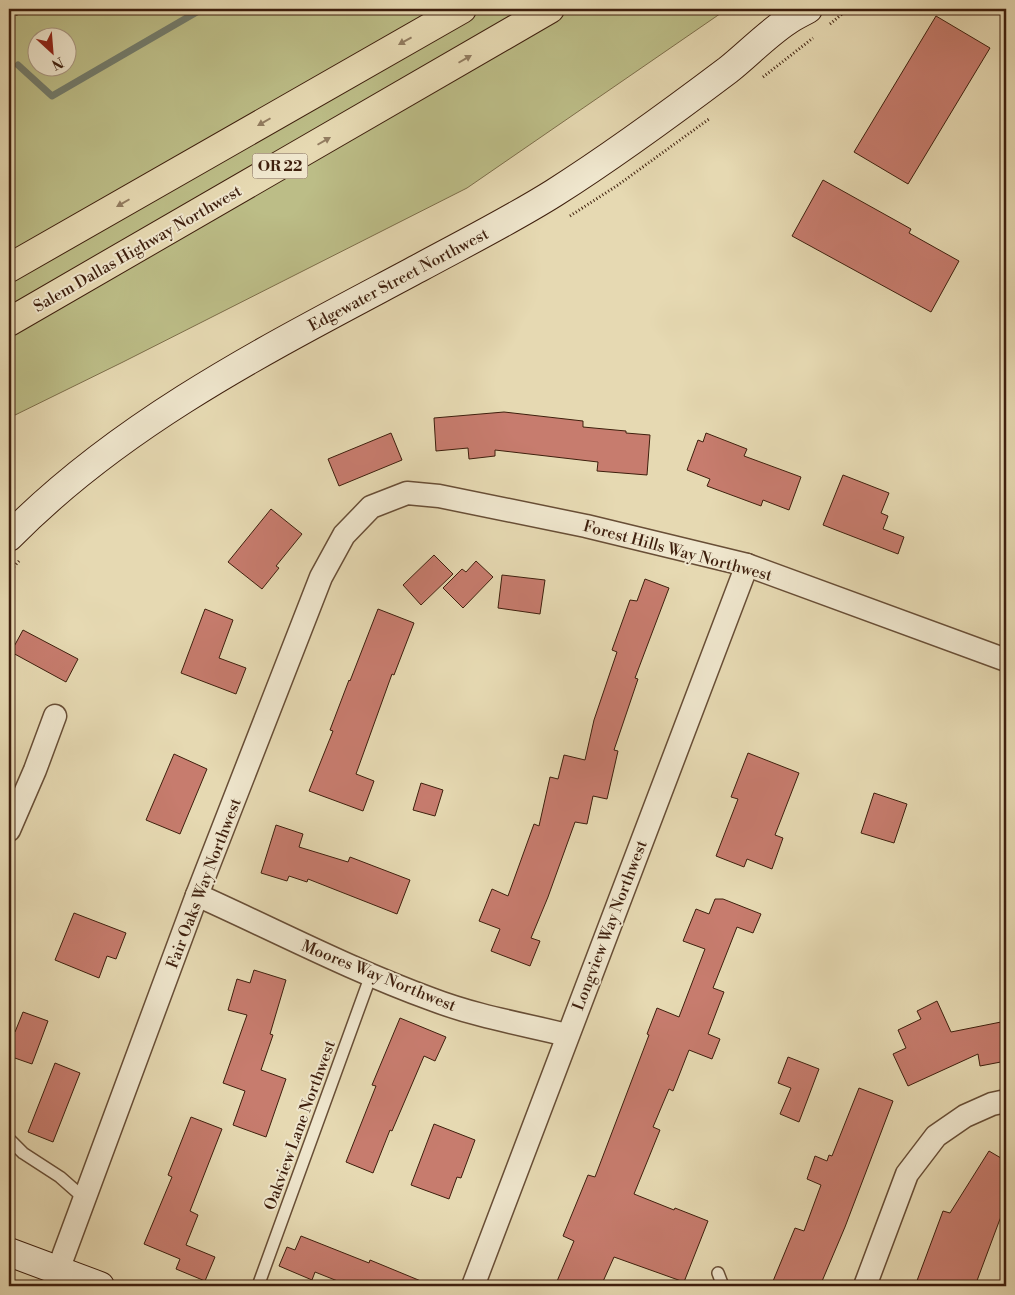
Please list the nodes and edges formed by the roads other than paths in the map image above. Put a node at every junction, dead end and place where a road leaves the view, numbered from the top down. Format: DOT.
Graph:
graph roads {
  1 [pos="462,9"];
  2 [pos="550,9"];
  3 [pos="797,13"];
  4 [pos="9,268"];
  5 [pos="9,322"];
  6 [pos="371,507"];
  7 [pos="9,536"];
  8 [pos="747,565"];
  9 [pos="1006,660"];
  10 [pos="55,716"];
  11 [pos="9,830"];
  12 [pos="198,895"];
  13 [pos="371,975"];
  14 [pos="567,1035"];
  15 [pos="1006,1102"];
  16 [pos="9,1139"];
  17 [pos="84,1199"];
  18 [pos="9,1252"];
  19 [pos="58,1270"];
  20 [pos="718,1273"];
  21 [pos="100,1286"];
  22 [pos="258,1286"];
  23 [pos="473,1286"];
  24 [pos="723,1286"];
  25 [pos="865,1286"];
  1 -- 4 [label="highway, OR 22, one-way"];
  5 -- 2 [label="highway, Salem Dallas Highway Northwest / OR 22, one-way"];
  3 -- 7 [label="main road, Edgewater Street Northwest"];
  6 -- 8 [label="street, Forest Hills Way Northwest"];
  6 -- 12 [label="street, Fair Oaks Way Northwest"];
  8 -- 9 [label="street, Forest Hills Way Northwest"];
  8 -- 14 [label="street, Longview Way Northwest"];
  10 -- 11 [label="street"];
  12 -- 13 [label="street, Moores Way Northwest"];
  12 -- 17 [label="street, Fair Oaks Way Northwest"];
  13 -- 14 [label="street, Moores Way Northwest"];
  13 -- 22 [label="lane, Oakview Lane Northwest"];
  14 -- 23 [label="street, Longview Way Northwest"];
  15 -- 25 [label="street"];
  16 -- 17 [label="lane"];
  17 -- 19 [label="street, Fair Oaks Way Northwest"];
  18 -- 19 [label="main road"];
  19 -- 21 [label="main road"];
  20 -- 24 [label="lane"];
}
